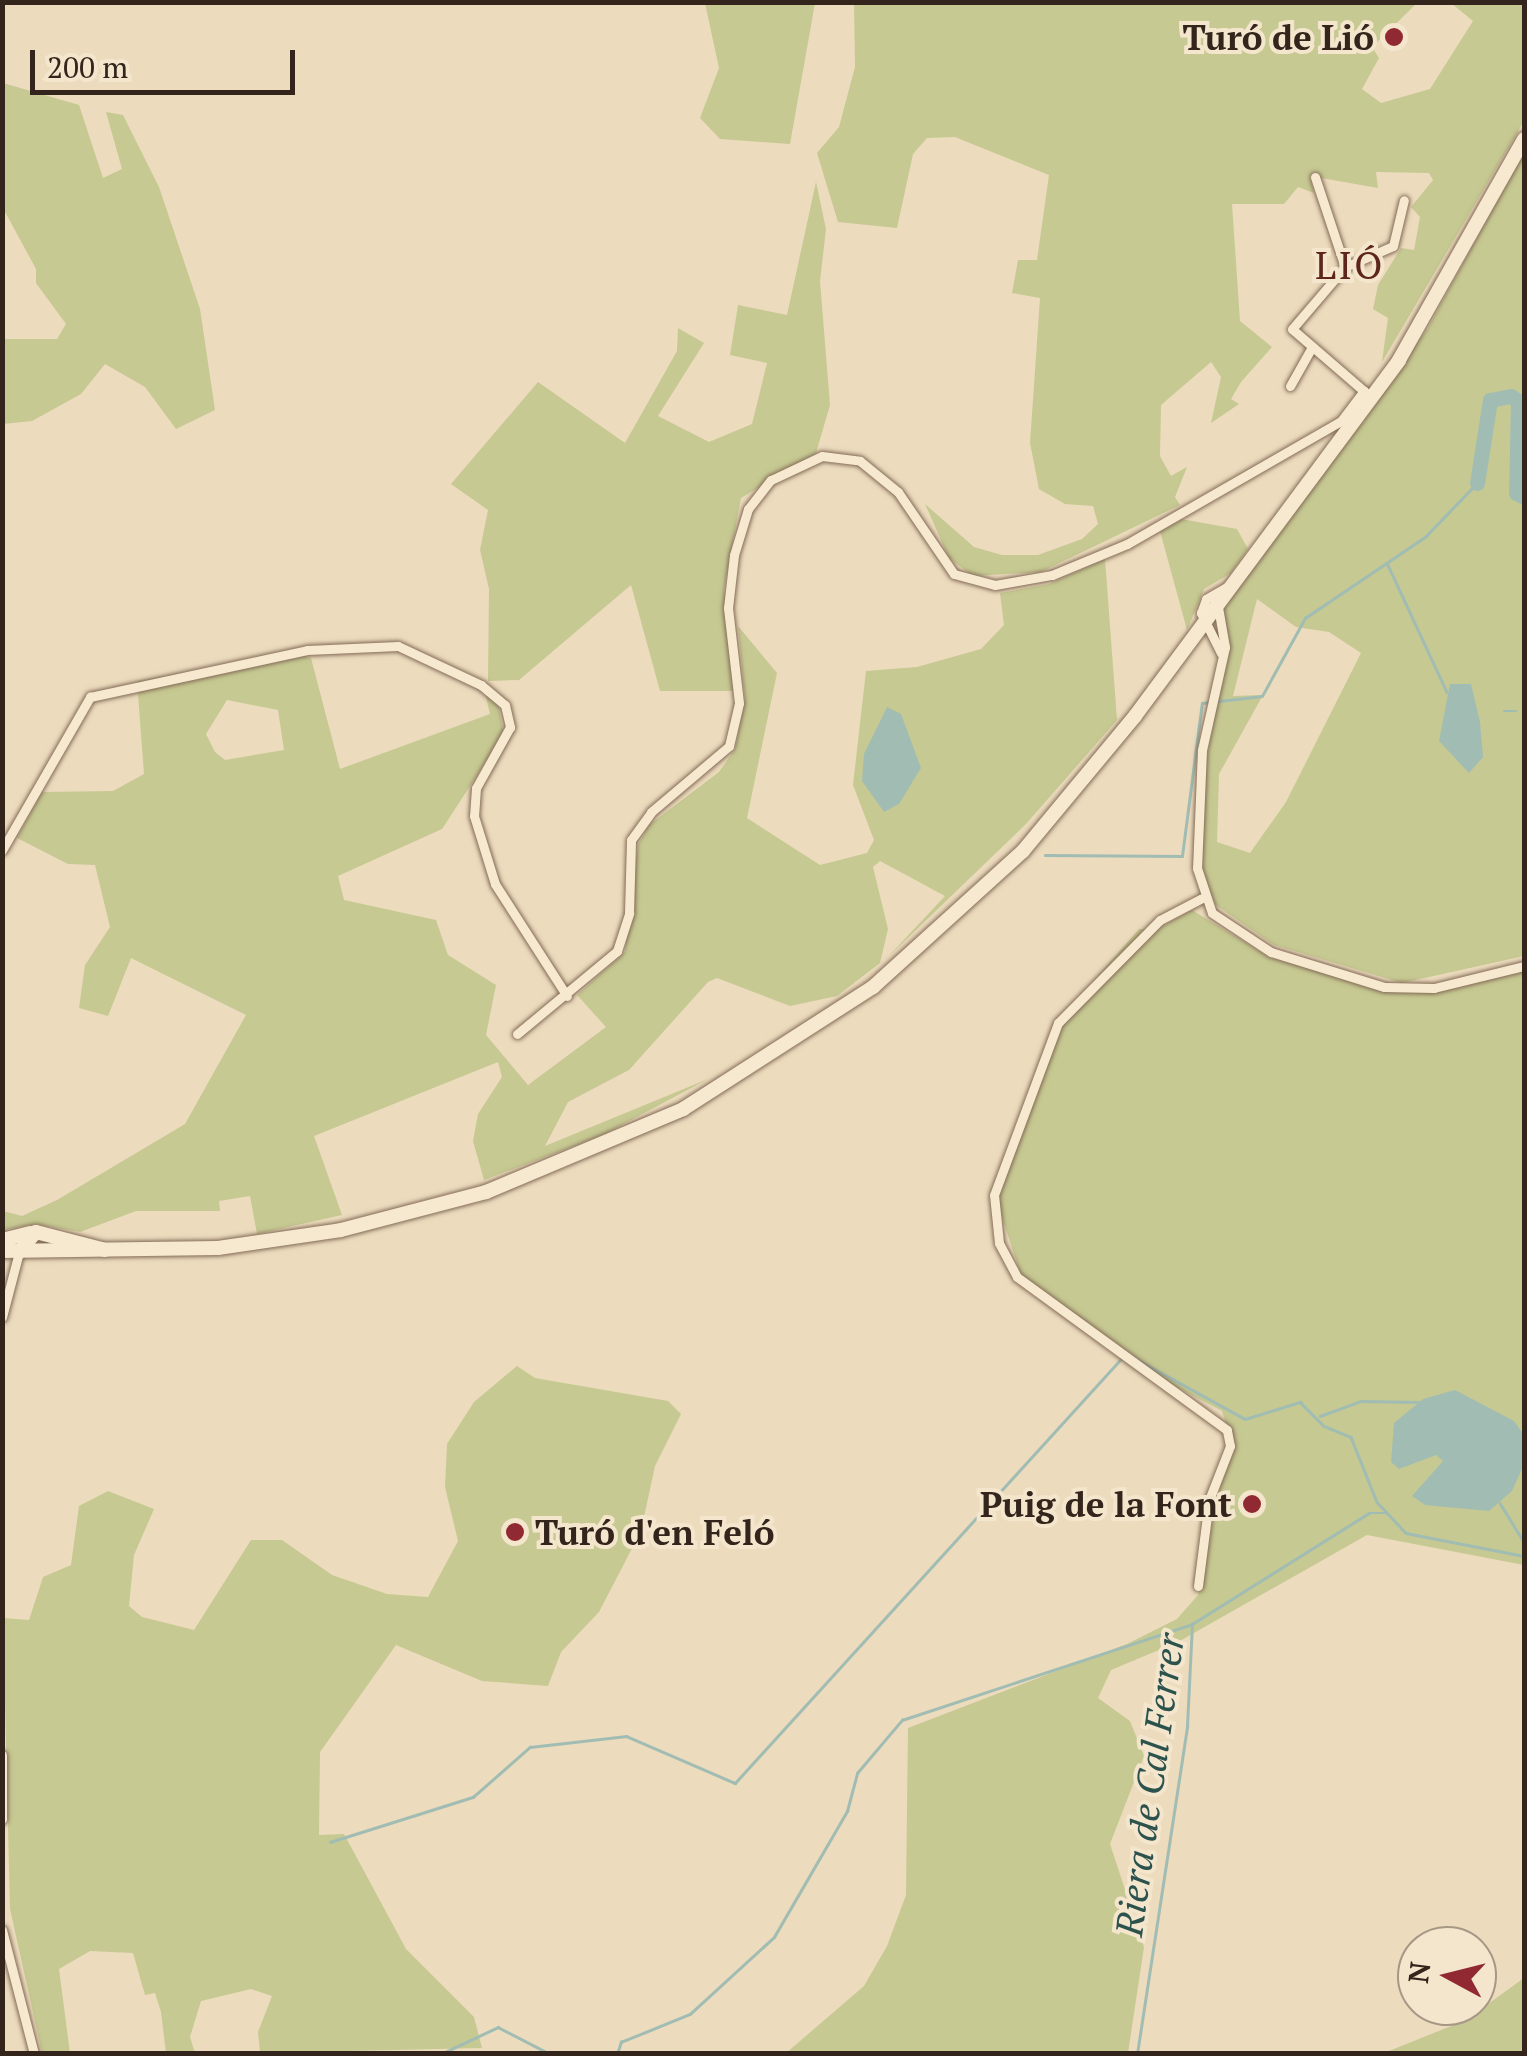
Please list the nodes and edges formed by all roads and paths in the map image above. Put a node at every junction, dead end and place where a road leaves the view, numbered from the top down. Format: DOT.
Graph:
graph roads {
  1 [pos="1524,138"];
  2 [pos="1315,177"];
  3 [pos="1404,200"];
  4 [pos="1346,267"];
  5 [pos="1312,347"];
  6 [pos="1290,386"];
  7 [pos="1368,394"];
  8 [pos="1346,426"];
  9 [pos="1232,585"];
  10 [pos="1217,605"];
  11 [pos="1204,623"];
  12 [pos="1220,628"];
  13 [pos="1214,639"];
  14 [pos="1192,640"];
  15 [pos="1222,660"];
  16 [pos="2,850"];
  17 [pos="1202,898"];
  18 [pos="1524,966"];
  19 [pos="568,996"];
  20 [pos="517,1034"];
  21 [pos="30,1233"];
  22 [pos="2,1240"];
  23 [pos="2,1251"];
  24 [pos="19,1252"];
  25 [pos="115,1254"];
  26 [pos="2,1317"];
  27 [pos="1198,1586"];
  28 [pos="2,1755"];
  29 [pos="2,1818"];
  30 [pos="2,1930"];
  31 [pos="34,2054"];
  1 -- 7 [label="main road"];
  2 -- 4 [label="street"];
  3 -- 4 [label="street"];
  4 -- 5 [label="street"];
  5 -- 6 [label="street"];
  5 -- 7 [label="street"];
  7 -- 8 [label="main road"];
  8 -- 9 [label="main road"];
  8 -- 19 [label="street"];
  9 -- 10 [label="main road"];
  9 -- 11 [label="street"];
  10 -- 11 [label="main road"];
  10 -- 12 [label="street"];
  11 -- 12 [label="street"];
  11 -- 13 [label="street"];
  11 -- 14 [label="main road"];
  12 -- 15 [label="street"];
  13 -- 14 [label="street"];
  13 -- 15 [label="street"];
  14 -- 25 [label="main road"];
  15 -- 17 [label="street"];
  16 -- 19 [label="street"];
  17 -- 18 [label="street"];
  17 -- 27 [label="street"];
  19 -- 20 [label="street"];
  21 -- 22 [label="main road"];
  21 -- 24 [label="main road"];
  21 -- 25 [label="main road"];
  23 -- 24 [label="main road"];
  24 -- 25 [label="main road"];
  24 -- 26 [label="street"];
  28 -- 29 [label="street"];
  30 -- 31 [label="street"];
}
